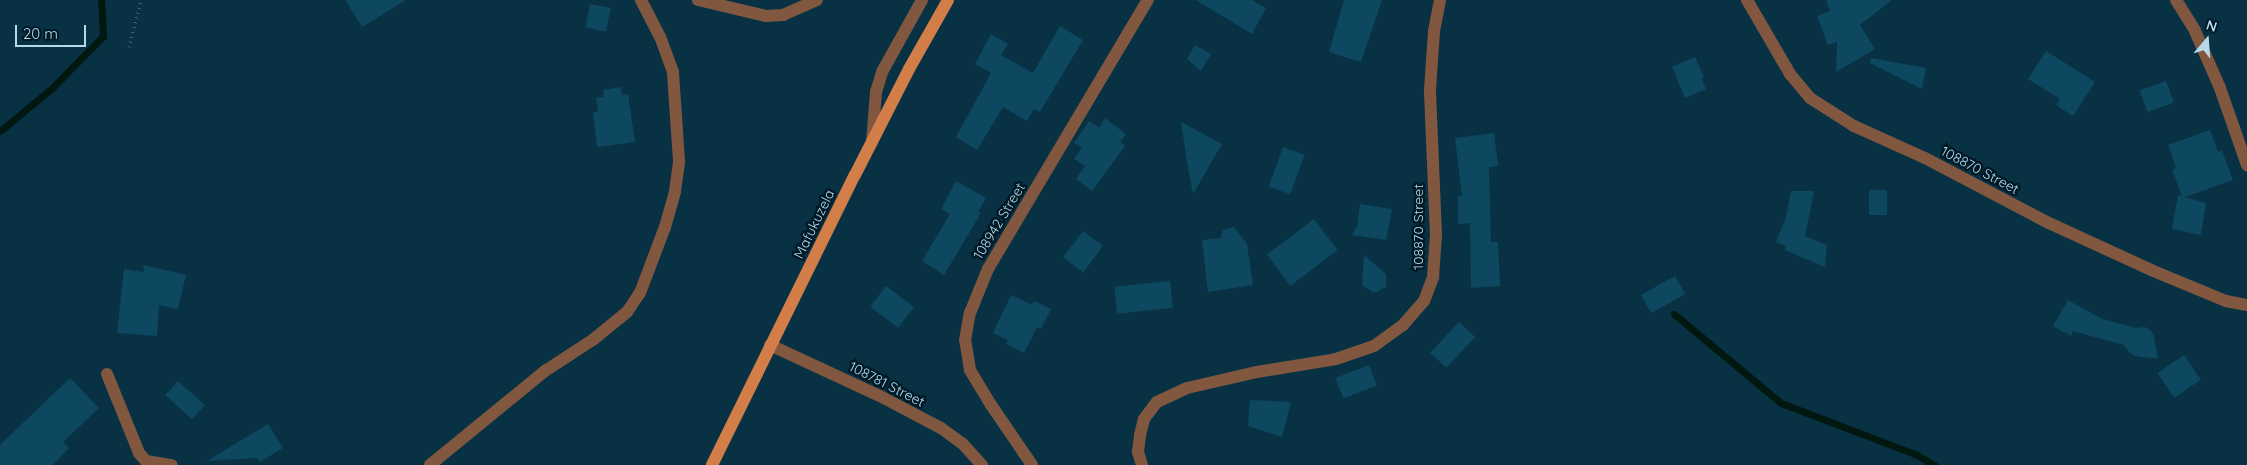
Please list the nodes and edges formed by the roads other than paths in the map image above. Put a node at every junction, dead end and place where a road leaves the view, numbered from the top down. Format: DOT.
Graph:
graph roads {
  1 [pos="641,0"];
  2 [pos="698,0"];
  3 [pos="817,0"];
  4 [pos="922,0"];
  5 [pos="948,0"];
  6 [pos="1148,0"];
  7 [pos="1440,0"];
  8 [pos="1747,0"];
  9 [pos="2176,0"];
  10 [pos="872,142"];
  11 [pos="2247,165"];
  12 [pos="2247,305"];
  13 [pos="770,345"];
  14 [pos="107,374"];
  15 [pos="172,465"];
  16 [pos="430,465"];
  17 [pos="712,465"];
  18 [pos="982,465"];
  19 [pos="1032,465"];
  20 [pos="1142,465"];
  1 -- 16 [label="street"];
  2 -- 3 [label="street"];
  4 -- 10 [label="street"];
  5 -- 10 [label="main road, Mafukuzela"];
  6 -- 19 [label="street, 108942 Street"];
  7 -- 20 [label="street, 108870 Street"];
  8 -- 12 [label="street, 108870 Street"];
  9 -- 11 [label="street"];
  10 -- 13 [label="main road, Mafukuzela"];
  13 -- 17 [label="main road, Mafukuzela"];
  13 -- 18 [label="street, 108781 Street"];
  14 -- 15 [label="street"];
}
